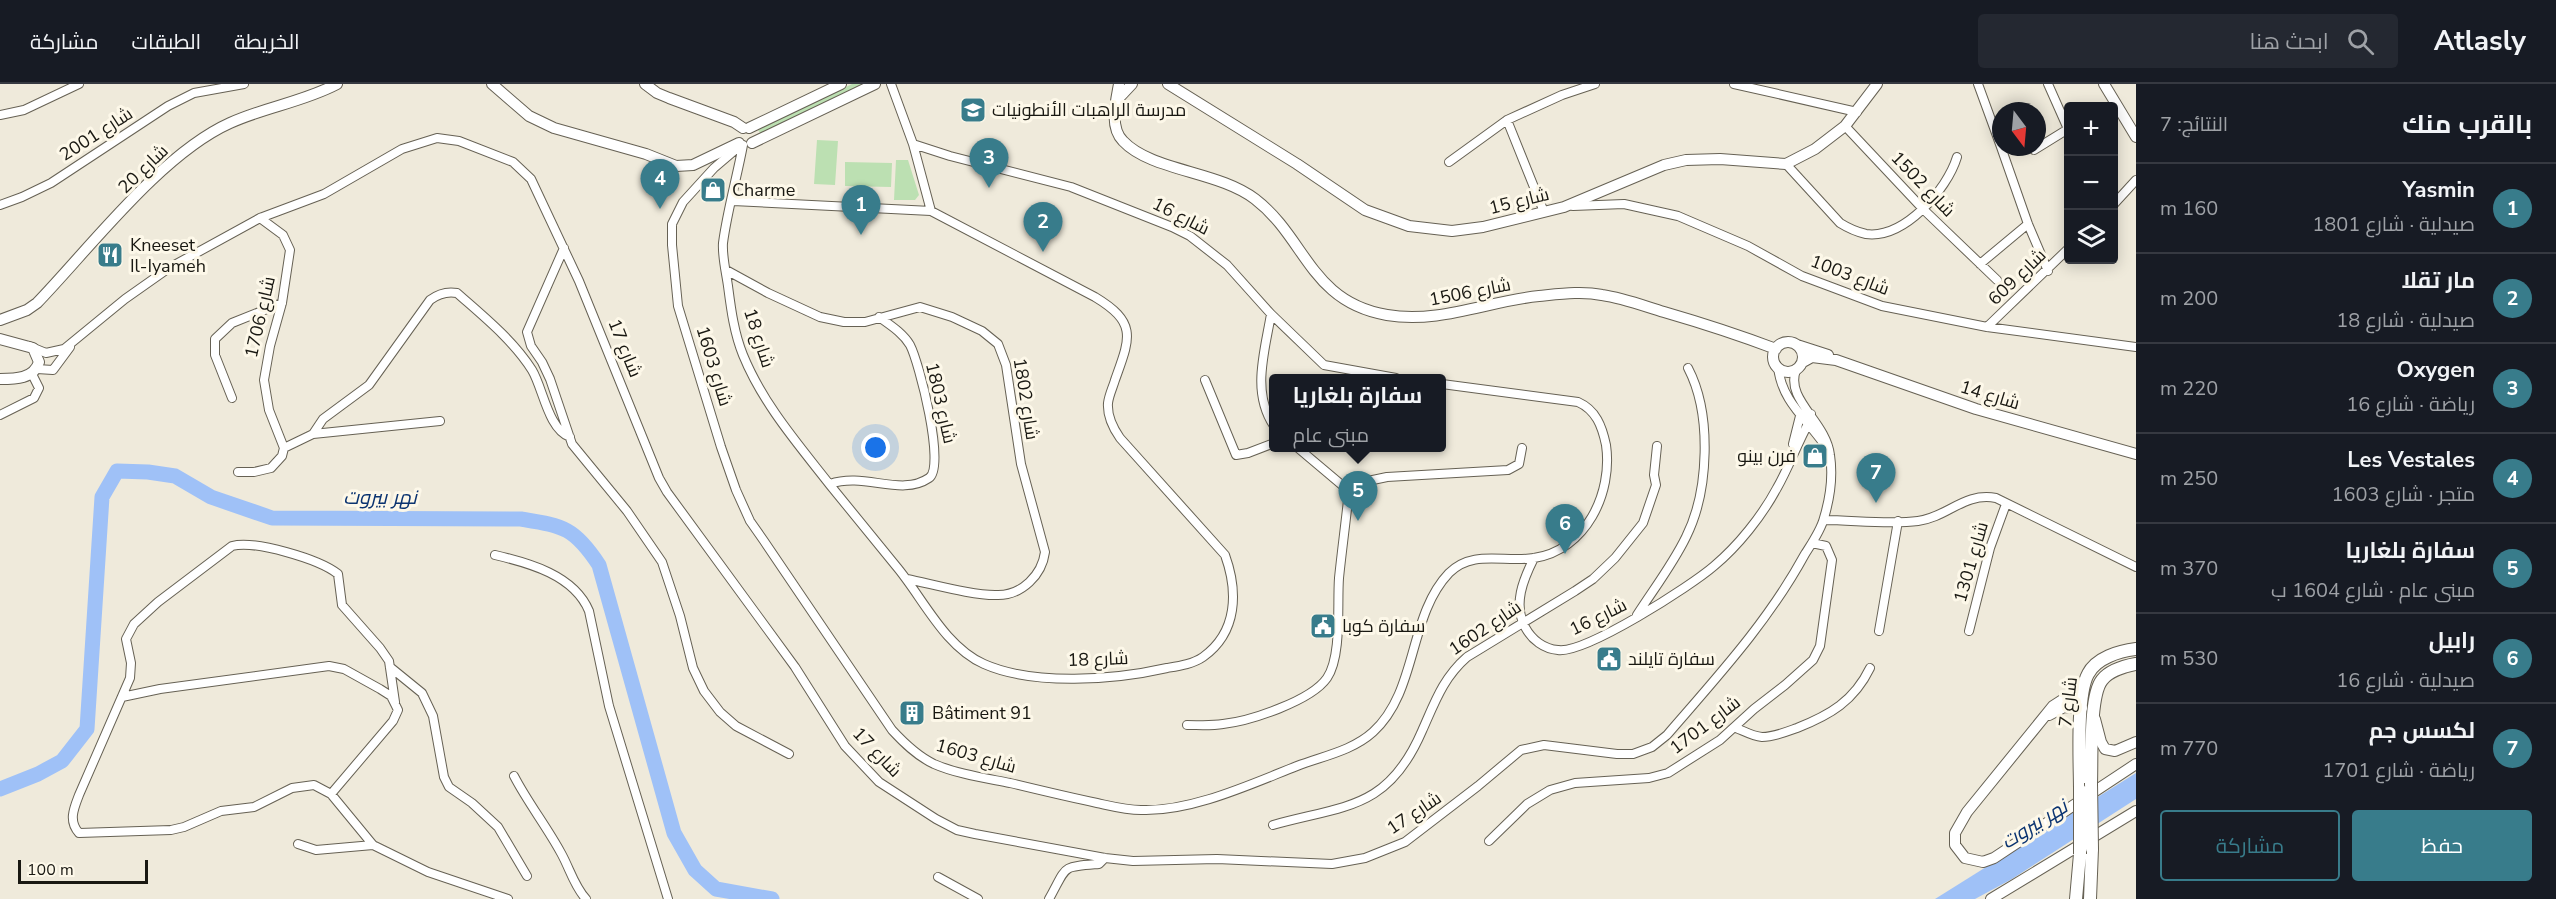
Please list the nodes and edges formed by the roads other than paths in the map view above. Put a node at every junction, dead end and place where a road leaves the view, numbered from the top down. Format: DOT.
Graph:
graph roads {
  1 [pos="79,84"];
  2 [pos="244,84"];
  3 [pos="337,84"];
  4 [pos="492,84"];
  5 [pos="645,84"];
  6 [pos="841,84"];
  7 [pos="875,84"];
  8 [pos="891,84"];
  9 [pos="1119,84"];
  10 [pos="1132,84"];
  11 [pos="1168,84"];
  12 [pos="1595,84"];
  13 [pos="1734,84"];
  14 [pos="1877,84"];
  15 [pos="1978,84"];
  16 [pos="2048,84"];
  17 [pos="2104,84"];
  18 [pos="1116,100"];
  19 [pos="2111,102"];
  20 [pos="2118,110"];
  21 [pos="1857,112"];
  22 [pos="0,115"];
  23 [pos="2126,118"];
  24 [pos="1507,120"];
  25 [pos="2064,120"];
  26 [pos="1992,122"];
  27 [pos="1845,126"];
  28 [pos="2136,126"];
  29 [pos="746,128"];
  30 [pos="2064,131"];
  31 [pos="2136,137"];
  32 [pos="2046,143"];
  33 [pos="744,144"];
  34 [pos="913,144"];
  35 [pos="2004,156"];
  36 [pos="1957,157"];
  37 [pos="1449,162"];
  38 [pos="1786,164"];
  39 [pos="2135,182"];
  40 [pos="2118,200"];
  41 [pos="733,201"];
  42 [pos="0,205"];
  43 [pos="1564,207"];
  44 [pos="1924,210"];
  45 [pos="931,211"];
  46 [pos="1544,213"];
  47 [pos="260,218"];
  48 [pos="2028,224"];
  49 [pos="564,248"];
  50 [pos="2064,253"];
  51 [pos="1980,264"];
  52 [pos="726,270"];
  53 [pos="2048,271"];
  54 [pos="1997,280"];
  55 [pos="282,303"];
  56 [pos="1271,314"];
  57 [pos="879,317"];
  58 [pos="0,320"];
  59 [pos="1987,327"];
  60 [pos="0,339"];
  61 [pos="26,344"];
  62 [pos="72,345"];
  63 [pos="1797,345"];
  64 [pos="2136,347"];
  65 [pos="1776,349"];
  66 [pos="1836,360"];
  67 [pos="1799,366"];
  68 [pos="1688,368"];
  69 [pos="1778,368"];
  70 [pos="35,371"];
  71 [pos="1374,374"];
  72 [pos="0,379"];
  73 [pos="1205,380"];
  74 [pos="1446,385"];
  75 [pos="232,398"];
  76 [pos="1811,414"];
  77 [pos="0,415"];
  78 [pos="1800,416"];
  79 [pos="1269,417"];
  80 [pos="440,421"];
  81 [pos="1805,429"];
  82 [pos="313,434"];
  83 [pos="570,437"];
  84 [pos="1269,444"];
  85 [pos="1657,446"];
  86 [pos="284,448"];
  87 [pos="1522,448"];
  88 [pos="1304,452"];
  89 [pos="1830,453"];
  90 [pos="2136,454"];
  91 [pos="1788,464"];
  92 [pos="238,472"];
  93 [pos="830,484"];
  94 [pos="1349,491"];
  95 [pos="2006,504"];
  96 [pos="1824,520"];
  97 [pos="1898,521"];
  98 [pos="1812,543"];
  99 [pos="495,555"];
  100 [pos="1534,558"];
  101 [pos="2136,567"];
  102 [pos="907,579"];
  103 [pos="1636,616"];
  104 [pos="1522,621"];
  105 [pos="1879,631"];
  106 [pos="1969,631"];
  107 [pos="2136,649"];
  108 [pos="2136,664"];
  109 [pos="390,666"];
  110 [pos="1870,668"];
  111 [pos="2083,694"];
  112 [pos="122,697"];
  113 [pos="395,702"];
  114 [pos="2088,710"];
  115 [pos="2041,720"];
  116 [pos="1186,725"];
  117 [pos="1736,728"];
  118 [pos="2136,742"];
  119 [pos="789,754"];
  120 [pos="2136,764"];
  121 [pos="514,776"];
  122 [pos="331,794"];
  123 [pos="2136,811"];
  124 [pos="1272,825"];
  125 [pos="1489,841"];
  126 [pos="298,844"];
  127 [pos="373,845"];
  128 [pos="2086,851"];
  129 [pos="1105,858"];
  130 [pos="527,876"];
  131 [pos="938,877"];
  132 [pos="508,899"];
  133 [pos="586,899"];
  134 [pos="668,899"];
  135 [pos="978,899"];
  136 [pos="1049,899"];
  137 [pos="1991,899"];
  138 [pos="2076,899"];
  139 [pos="2090,899"];
  1 -- 22 [label="street"];
  2 -- 42 [label="street, شارع 2001"];
  3 -- 58 [label="street, شارع 20"];
  4 -- 33 [label="street"];
  5 -- 29 [label="street"];
  6 -- 29 [label="street"];
  7 -- 33 [label="street"];
  8 -- 34 [label="street"];
  9 -- 18 [label="street, شارع 1506"];
  10 -- 18 [label="street"];
  11 -- 46 [label="street, شارع 15"];
  12 -- 24 [label="street"];
  13 -- 21 [label="street"];
  14 -- 21 [label="street"];
  15 -- 26 [label="street"];
  16 -- 25 [label="street"];
  17 -- 19 [label="street"];
  18 -- 65 [label="street, شارع 1506"];
  20 -- 23 [label="street"];
  21 -- 27 [label="street"];
  23 -- 28 [label="street"];
  23 -- 31 [label="street"];
  24 -- 37 [label="street"];
  24 -- 46 [label="street"];
  27 -- 38 [label="street"];
  27 -- 44 [label="street, شارع 1502"];
  29 -- 33 [label="street"];
  29 -- 33 [label="street"];
  30 -- 32 [label="street"];
  33 -- 41 [label="street, شارع 18"];
  33 -- 100 [label="street, شارع 1603"];
  34 -- 45 [label="street"];
  34 -- 56 [label="street, شارع 16"];
  35 -- 48 [label="street"];
  36 -- 44 [label="street"];
  38 -- 43 [label="street, شارع 15"];
  38 -- 44 [label="street"];
  39 -- 40 [label="street"];
  41 -- 45 [label="street"];
  41 -- 52 [label="street, شارع 18"];
  43 -- 46 [label="street, شارع 15"];
  43 -- 59 [label="street, شارع 1003"];
  44 -- 51 [label="street, شارع 1502"];
  45 -- 102 [label="street, شارع 18"];
  47 -- 49 [label="street, شارع 17"];
  47 -- 55 [label="street, شارع 1706"];
  47 -- 62 [label="street, شارع 17"];
  48 -- 51 [label="street"];
  48 -- 53 [label="street"];
  49 -- 83 [label="street"];
  49 -- 129 [label="street, شارع 17"];
  50 -- 53 [label="street, شارع 609"];
  51 -- 54 [label="street, شارع 1502"];
  52 -- 57 [label="street, شارع 1802"];
  52 -- 93 [label="street, شارع 18"];
  53 -- 59 [label="street, شارع 609"];
  55 -- 75 [label="street"];
  55 -- 86 [label="street, شارع 1706"];
  56 -- 71 [label="street, شارع 16"];
  56 -- 79 [label="street"];
  57 -- 93 [label="street, شارع 1803"];
  57 -- 102 [label="street, شارع 1802"];
  59 -- 64 [label="street, شارع 1003"];
  60 -- 61 [label="street"];
  61 -- 62 [label="street, شارع 17"];
  61 -- 70 [label="street"];
  62 -- 70 [label="street, شارع 17"];
  63 -- 65 [label="street"];
  63 -- 66 [label="street, شارع 14"];
  63 -- 67 [label="street"];
  65 -- 69 [label="street"];
  66 -- 67 [label="street"];
  66 -- 90 [label="street, شارع 14"];
  67 -- 69 [label="street"];
  67 -- 76 [label="street, شارع 17"];
  68 -- 103 [label="street"];
  69 -- 78 [label="street"];
  70 -- 72 [label="street"];
  70 -- 77 [label="street"];
  73 -- 84 [label="street"];
  74 -- 100 [label="street"];
  76 -- 81 [label="street, شارع 16"];
  76 -- 89 [label="street, شارع 17"];
  78 -- 81 [label="street"];
  78 -- 91 [label="street, شارع 16"];
  80 -- 82 [label="street"];
  81 -- 89 [label="street"];
  81 -- 91 [label="street, شارع 16"];
  82 -- 83 [label="street"];
  82 -- 86 [label="street"];
  83 -- 119 [label="street"];
  85 -- 104 [label="street, شارع 1602"];
  86 -- 92 [label="street"];
  87 -- 94 [label="street"];
  88 -- 94 [label="street"];
  89 -- 96 [label="street, شارع 17"];
  91 -- 103 [label="street, شارع 16"];
  93 -- 102 [label="street, شارع 18"];
  94 -- 116 [label="street"];
  95 -- 97 [label="street"];
  95 -- 101 [label="street"];
  95 -- 106 [label="street, شارع 1301"];
  96 -- 97 [label="street"];
  96 -- 98 [label="street, شارع 17"];
  97 -- 105 [label="street"];
  98 -- 117 [label="street, شارع 1701"];
  98 -- 129 [label="street, شارع 17"];
  99 -- 134 [label="street"];
  100 -- 104 [label="street"];
  103 -- 104 [label="street, شارع 16"];
  104 -- 124 [label="street, شارع 1602"];
  107 -- 111 [label="main road, شارع 7"];
  108 -- 114 [label="main road, شارع 7"];
  109 -- 112 [label="street"];
  109 -- 113 [label="street"];
  109 -- 130 [label="street"];
  110 -- 117 [label="street"];
  111 -- 114 [label="main road, شارع 7"];
  111 -- 115 [label="street"];
  112 -- 113 [label="street"];
  112 -- 122 [label="street"];
  113 -- 122 [label="street"];
  114 -- 115 [label="street"];
  114 -- 118 [label="street"];
  114 -- 128 [label="main road, شارع 7, bridge"];
  115 -- 120 [label="street"];
  117 -- 125 [label="street, شارع 1701"];
  121 -- 133 [label="street"];
  122 -- 127 [label="street"];
  123 -- 137 [label="street"];
  126 -- 127 [label="street"];
  127 -- 132 [label="street"];
  128 -- 138 [label="main road"];
  128 -- 139 [label="main road"];
  129 -- 136 [label="street"];
  131 -- 135 [label="street"];
}
